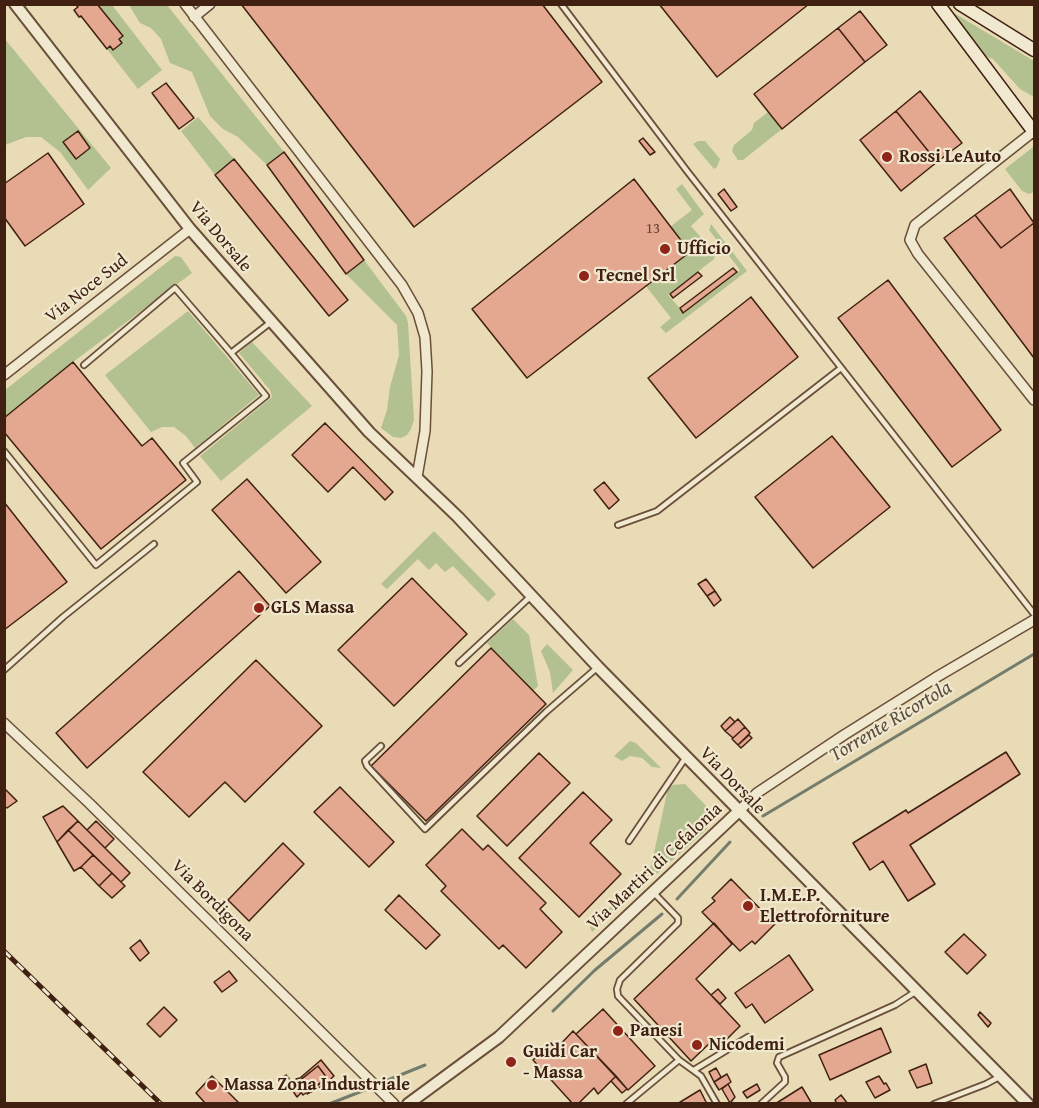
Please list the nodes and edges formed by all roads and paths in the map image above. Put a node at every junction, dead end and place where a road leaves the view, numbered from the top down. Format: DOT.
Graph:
graph roads {
  1 [pos="15,4"];
  2 [pos="185,4"];
  3 [pos="210,4"];
  4 [pos="561,4"];
  5 [pos="939,4"];
  6 [pos="960,4"];
  7 [pos="194,16"];
  8 [pos="1035,50"];
  9 [pos="1034,132"];
  10 [pos="190,230"];
  11 [pos="271,322"];
  12 [pos="231,353"];
  13 [pos="84,365"];
  14 [pos="841,368"];
  15 [pos="4,375"];
  16 [pos="1035,400"];
  17 [pos="4,451"];
  18 [pos="417,477"];
  19 [pos="618,525"];
  20 [pos="154,544"];
  21 [pos="531,596"];
  22 [pos="1035,614"];
  23 [pos="1035,620"];
  24 [pos="459,663"];
  25 [pos="598,667"];
  26 [pos="4,670"];
  27 [pos="4,723"];
  28 [pos="381,746"];
  29 [pos="686,757"];
  30 [pos="739,811"];
  31 [pos="629,841"];
  32 [pos="653,892"];
  33 [pos="918,990"];
  34 [pos="748,1037"];
  35 [pos="679,1060"];
  36 [pos="694,1070"];
  37 [pos="1001,1076"];
  38 [pos="394,1104"];
  39 [pos="408,1104"];
  40 [pos="626,1104"];
  41 [pos="717,1104"];
  42 [pos="761,1104"];
  43 [pos="934,1104"];
  44 [pos="1028,1104"];
  1 -- 10 [label="street, Via Dorsale"];
  2 -- 7 [label="street"];
  3 -- 7 [label="street"];
  4 -- 14 [label="lane"];
  5 -- 9 [label="main road"];
  6 -- 8 [label="main road"];
  7 -- 18 [label="street"];
  9 -- 16 [label="street"];
  10 -- 11 [label="street, Via Dorsale"];
  10 -- 15 [label="street, Via Noce Sud"];
  11 -- 12 [label="lane"];
  11 -- 18 [label="street, Via Dorsale"];
  12 -- 13 [label="lane"];
  12 -- 17 [label="lane"];
  14 -- 19 [label="lane"];
  14 -- 22 [label="lane"];
  18 -- 21 [label="street, Via Dorsale"];
  20 -- 26 [label="lane"];
  21 -- 24 [label="lane"];
  21 -- 25 [label="street, Via Dorsale"];
  23 -- 30 [label="street, Via Martiri di Cefalonia"];
  25 -- 28 [label="lane"];
  25 -- 29 [label="street, Via Dorsale"];
  27 -- 38 [label="street, Via Bordigona"];
  29 -- 30 [label="street, Via Dorsale"];
  29 -- 31 [label="lane"];
  30 -- 32 [label="street, Via Martiri di Cefalonia"];
  30 -- 33 [label="street, Via Dorsale"];
  32 -- 35 [label="lane"];
  32 -- 39 [label="street, Via Martiri di Cefalonia"];
  33 -- 37 [label="street, Via Dorsale"];
  33 -- 42 [label="lane"];
  34 -- 36 [label="lane"];
  35 -- 36 [label="lane"];
  35 -- 40 [label="lane"];
  36 -- 41 [label="lane"];
  37 -- 43 [label="lane"];
  37 -- 44 [label="street, Via Dorsale"];
}
